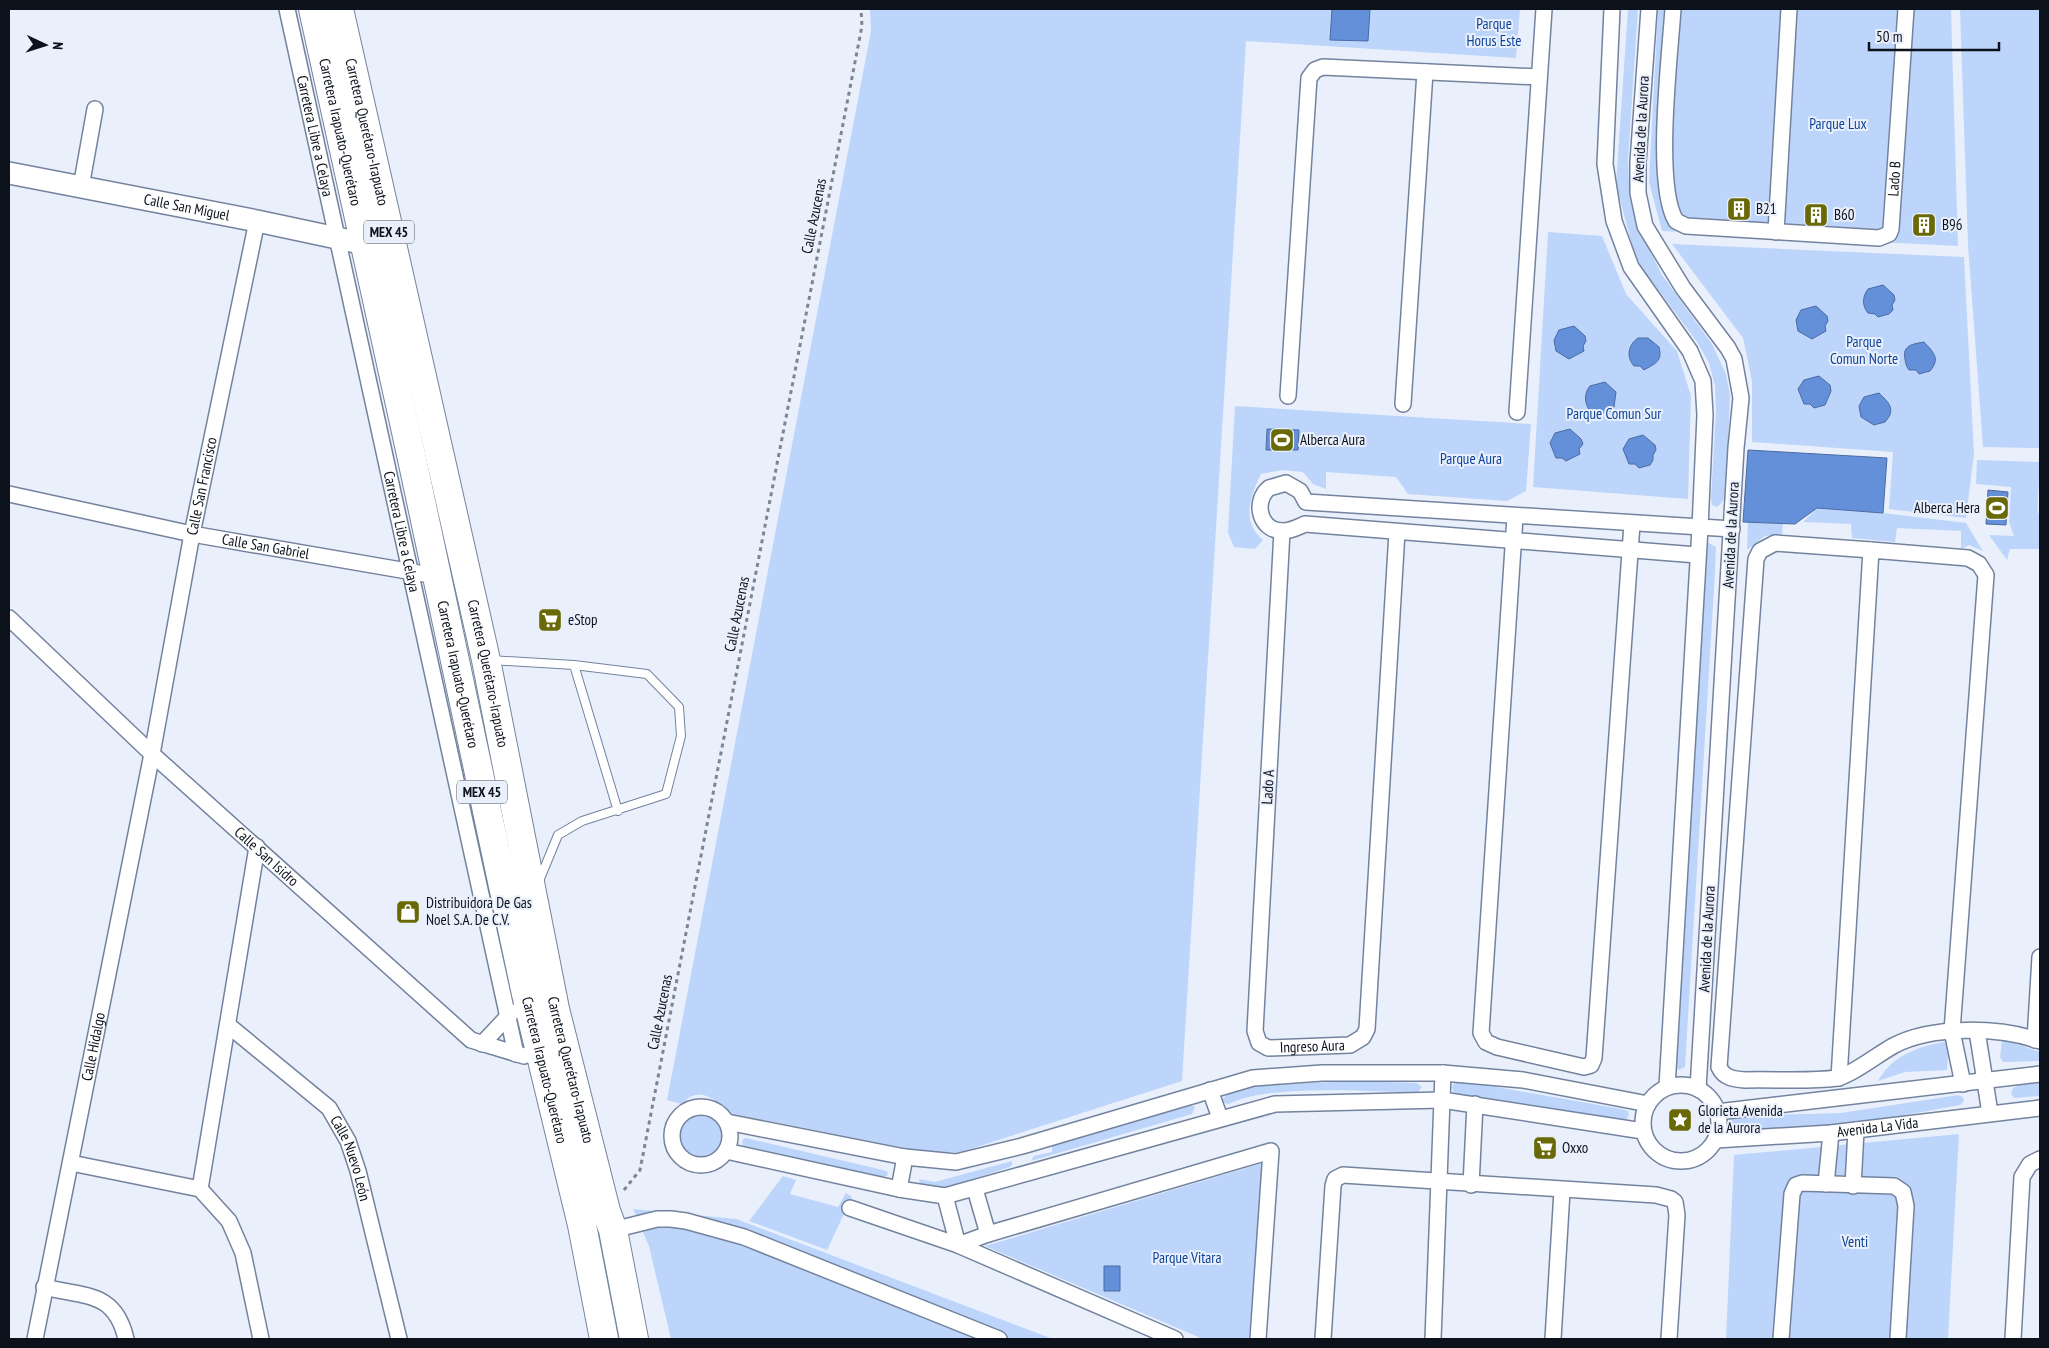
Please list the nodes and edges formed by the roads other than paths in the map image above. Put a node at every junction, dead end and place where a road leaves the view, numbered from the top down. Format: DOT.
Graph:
graph roads {
  1 [pos="287,9"];
  2 [pos="312,9"];
  3 [pos="339,9"];
  4 [pos="1544,9"];
  5 [pos="1612,9"];
  6 [pos="1649,9"];
  7 [pos="1673,9"];
  8 [pos="1789,9"];
  9 [pos="1906,9"];
  10 [pos="1425,72"];
  11 [pos="1539,77"];
  12 [pos="95,109"];
  13 [pos="9,173"];
  14 [pos="81,187"];
  15 [pos="257,221"];
  16 [pos="1776,232"];
  17 [pos="338,238"];
  18 [pos="365,244"];
  19 [pos="1288,396"];
  20 [pos="1403,404"];
  21 [pos="1517,412"];
  22 [pos="9,494"];
  23 [pos="1515,517"];
  24 [pos="1632,524"];
  25 [pos="1700,528"];
  26 [pos="1732,530"];
  27 [pos="1282,531"];
  28 [pos="1397,532"];
  29 [pos="192,534"];
  30 [pos="1513,541"];
  31 [pos="1871,550"];
  32 [pos="1630,551"];
  33 [pos="1696,555"];
  34 [pos="409,571"];
  35 [pos="436,576"];
  36 [pos="9,618"];
  37 [pos="486,660"];
  38 [pos="574,665"];
  39 [pos="152,754"];
  40 [pos="618,811"];
  41 [pos="257,847"];
  42 [pos="534,903"];
  43 [pos="2040,957"];
  44 [pos="526,994"];
  45 [pos="508,1017"];
  46 [pos="228,1025"];
  47 [pos="1952,1031"];
  48 [pos="1977,1031"];
  49 [pos="2038,1040"];
  50 [pos="1259,1042"];
  51 [pos="482,1044"];
  52 [pos="516,1054"];
  53 [pos="542,1060"];
  54 [pos="1443,1073"];
  55 [pos="2040,1074"];
  56 [pos="1839,1078"];
  57 [pos="1985,1082"];
  58 [pos="1963,1084"];
  59 [pos="1667,1087"];
  60 [pos="1698,1089"];
  61 [pos="1210,1090"];
  62 [pos="1442,1100"];
  63 [pos="1474,1104"];
  64 [pos="1648,1104"];
  65 [pos="2040,1108"];
  66 [pos="1718,1112"];
  67 [pos="1990,1113"];
  68 [pos="1220,1118"];
  69 [pos="727,1122"];
  70 [pos="1856,1130"];
  71 [pos="1644,1131"];
  72 [pos="1831,1132"];
  73 [pos="1716,1140"];
  74 [pos="726,1151"];
  75 [pos="905,1157"];
  76 [pos="2040,1159"];
  77 [pos="71,1163"];
  78 [pos="1439,1182"];
  79 [pos="1826,1184"];
  80 [pos="1471,1185"];
  81 [pos="1852,1186"];
  82 [pos="974,1188"];
  83 [pos="200,1189"];
  84 [pos="899,1189"];
  85 [pos="1562,1191"];
  86 [pos="945,1196"];
  87 [pos="850,1208"];
  88 [pos="609,1221"];
  89 [pos="988,1234"];
  90 [pos="958,1245"];
  91 [pos="44,1287"];
  92 [pos="35,1339"];
  93 [pos="126,1339"];
  94 [pos="261,1339"];
  95 [pos="399,1339"];
  96 [pos="604,1339"];
  97 [pos="634,1339"];
  98 [pos="999,1339"];
  99 [pos="1175,1339"];
  100 [pos="1258,1339"];
  101 [pos="1323,1339"];
  102 [pos="1433,1339"];
  103 [pos="1553,1339"];
  104 [pos="1669,1339"];
  105 [pos="1781,1339"];
  106 [pos="1898,1339"];
  107 [pos="2013,1339"];
  1 -- 17 [label="street, Carretera Libre a Celaya"];
  2 -- 18 [label="highway, Carretera Irapuato-Querétaro / MEX 45"];
  3 -- 37 [label="highway, Carretera Querétaro-Irapuato / MEX 45"];
  4 -- 11 [label="street"];
  5 -- 25 [label="street, Avenida de la Aurora"];
  6 -- 26 [label="street, Avenida de la Aurora"];
  7 -- 16 [label="street, Lado B"];
  8 -- 16 [label="street"];
  9 -- 16 [label="street, Lado B"];
  10 -- 11 [label="street"];
  10 -- 19 [label="street"];
  10 -- 20 [label="street"];
  11 -- 21 [label="street"];
  12 -- 14 [label="street"];
  13 -- 14 [label="street, Calle San Miguel"];
  14 -- 15 [label="street, Calle San Miguel"];
  15 -- 17 [label="street, Calle San Miguel"];
  15 -- 29 [label="street, Calle San Francisco"];
  17 -- 18 [label="street, Calle San Miguel"];
  17 -- 34 [label="street, Carretera Libre a Celaya"];
  18 -- 35 [label="highway, Carretera Irapuato-Querétaro / MEX 45"];
  22 -- 29 [label="street, Calle San Gabriel"];
  23 -- 24 [label="street"];
  23 -- 27 [label="street"];
  23 -- 30 [label="street"];
  24 -- 25 [label="street"];
  24 -- 32 [label="street"];
  25 -- 26 [label="street"];
  25 -- 33 [label="street, Avenida de la Aurora"];
  26 -- 60 [label="street, Avenida de la Aurora"];
  27 -- 28 [label="street"];
  27 -- 50 [label="street, Lado A"];
  28 -- 30 [label="street"];
  28 -- 50 [label="street, Ingreso Aura"];
  29 -- 34 [label="street, Calle San Gabriel"];
  29 -- 39 [label="street, Calle San Francisco"];
  30 -- 32 [label="street"];
  30 -- 32 [label="street"];
  31 -- 47 [label="street"];
  31 -- 56 [label="street"];
  31 -- 56 [label="street"];
  32 -- 33 [label="street"];
  33 -- 59 [label="street, Avenida de la Aurora"];
  34 -- 35 [label="street, Calle San Gabriel"];
  34 -- 45 [label="street, Carretera Libre a Celaya"];
  35 -- 44 [label="highway, Carretera Irapuato-Querétaro / MEX 45"];
  36 -- 39 [label="street, Calle San Isidro"];
  37 -- 38 [label="lane"];
  37 -- 42 [label="highway, Carretera Querétaro-Irapuato / MEX 45"];
  38 -- 40 [label="lane"];
  38 -- 40 [label="lane"];
  39 -- 41 [label="street, Calle San Isidro"];
  39 -- 77 [label="street, Calle Hidalgo"];
  40 -- 42 [label="lane"];
  41 -- 46 [label="street"];
  41 -- 51 [label="street, Calle San Isidro"];
  42 -- 88 [label="highway, Carretera Querétaro-Irapuato / MEX 45"];
  43 -- 49 [label="street"];
  44 -- 45 [label="street"];
  44 -- 53 [label="highway, Carretera Irapuato-Querétaro / MEX 45"];
  45 -- 51 [label="street"];
  45 -- 52 [label="street, Carretera Libre a Celaya"];
  46 -- 83 [label="street"];
  46 -- 95 [label="street, Calle Nuevo León"];
  47 -- 48 [label="street"];
  47 -- 56 [label="street"];
  47 -- 58 [label="street"];
  48 -- 49 [label="street"];
  48 -- 57 [label="street"];
  51 -- 52 [label="street, Calle San Isidro"];
  52 -- 53 [label="street, Calle San Isidro"];
  53 -- 96 [label="highway, Carretera Irapuato-Querétaro / MEX 45"];
  54 -- 61 [label="street"];
  54 -- 62 [label="street"];
  54 -- 64 [label="street"];
  55 -- 57 [label="street"];
  57 -- 58 [label="street"];
  57 -- 67 [label="street"];
  58 -- 66 [label="street"];
  59 -- 60 [label="street"];
  59 -- 64 [label="street"];
  60 -- 66 [label="street"];
  61 -- 68 [label="street"];
  61 -- 75 [label="street"];
  62 -- 63 [label="street"];
  62 -- 68 [label="street"];
  62 -- 78 [label="street"];
  63 -- 71 [label="street"];
  63 -- 80 [label="street"];
  64 -- 71 [label="street"];
  65 -- 67 [label="street, Avenida La Vida"];
  66 -- 73 [label="street"];
  67 -- 70 [label="street, Avenida La Vida"];
  68 -- 82 [label="street"];
  69 -- 74 [label="street"];
  69 -- 74 [label="street"];
  69 -- 75 [label="street"];
  70 -- 72 [label="street, Avenida La Vida"];
  70 -- 81 [label="street"];
  71 -- 73 [label="street"];
  72 -- 73 [label="street, Avenida La Vida"];
  72 -- 79 [label="street"];
  74 -- 84 [label="street"];
  75 -- 84 [label="street"];
  76 -- 107 [label="street"];
  77 -- 83 [label="street"];
  77 -- 91 [label="street, Calle Hidalgo"];
  78 -- 80 [label="street"];
  78 -- 101 [label="street"];
  78 -- 102 [label="street"];
  79 -- 81 [label="street"];
  79 -- 105 [label="street"];
  80 -- 85 [label="street"];
  81 -- 106 [label="street"];
  82 -- 86 [label="street"];
  82 -- 89 [label="street"];
  83 -- 94 [label="street"];
  84 -- 86 [label="street"];
  85 -- 103 [label="street"];
  85 -- 104 [label="street"];
  86 -- 90 [label="street"];
  87 -- 90 [label="street"];
  88 -- 97 [label="highway, Carretera Querétaro-Irapuato / MEX 45"];
  88 -- 98 [label="street"];
  89 -- 90 [label="street"];
  89 -- 100 [label="street"];
  90 -- 99 [label="street"];
  91 -- 92 [label="street, Calle Hidalgo"];
  91 -- 93 [label="street"];
}
